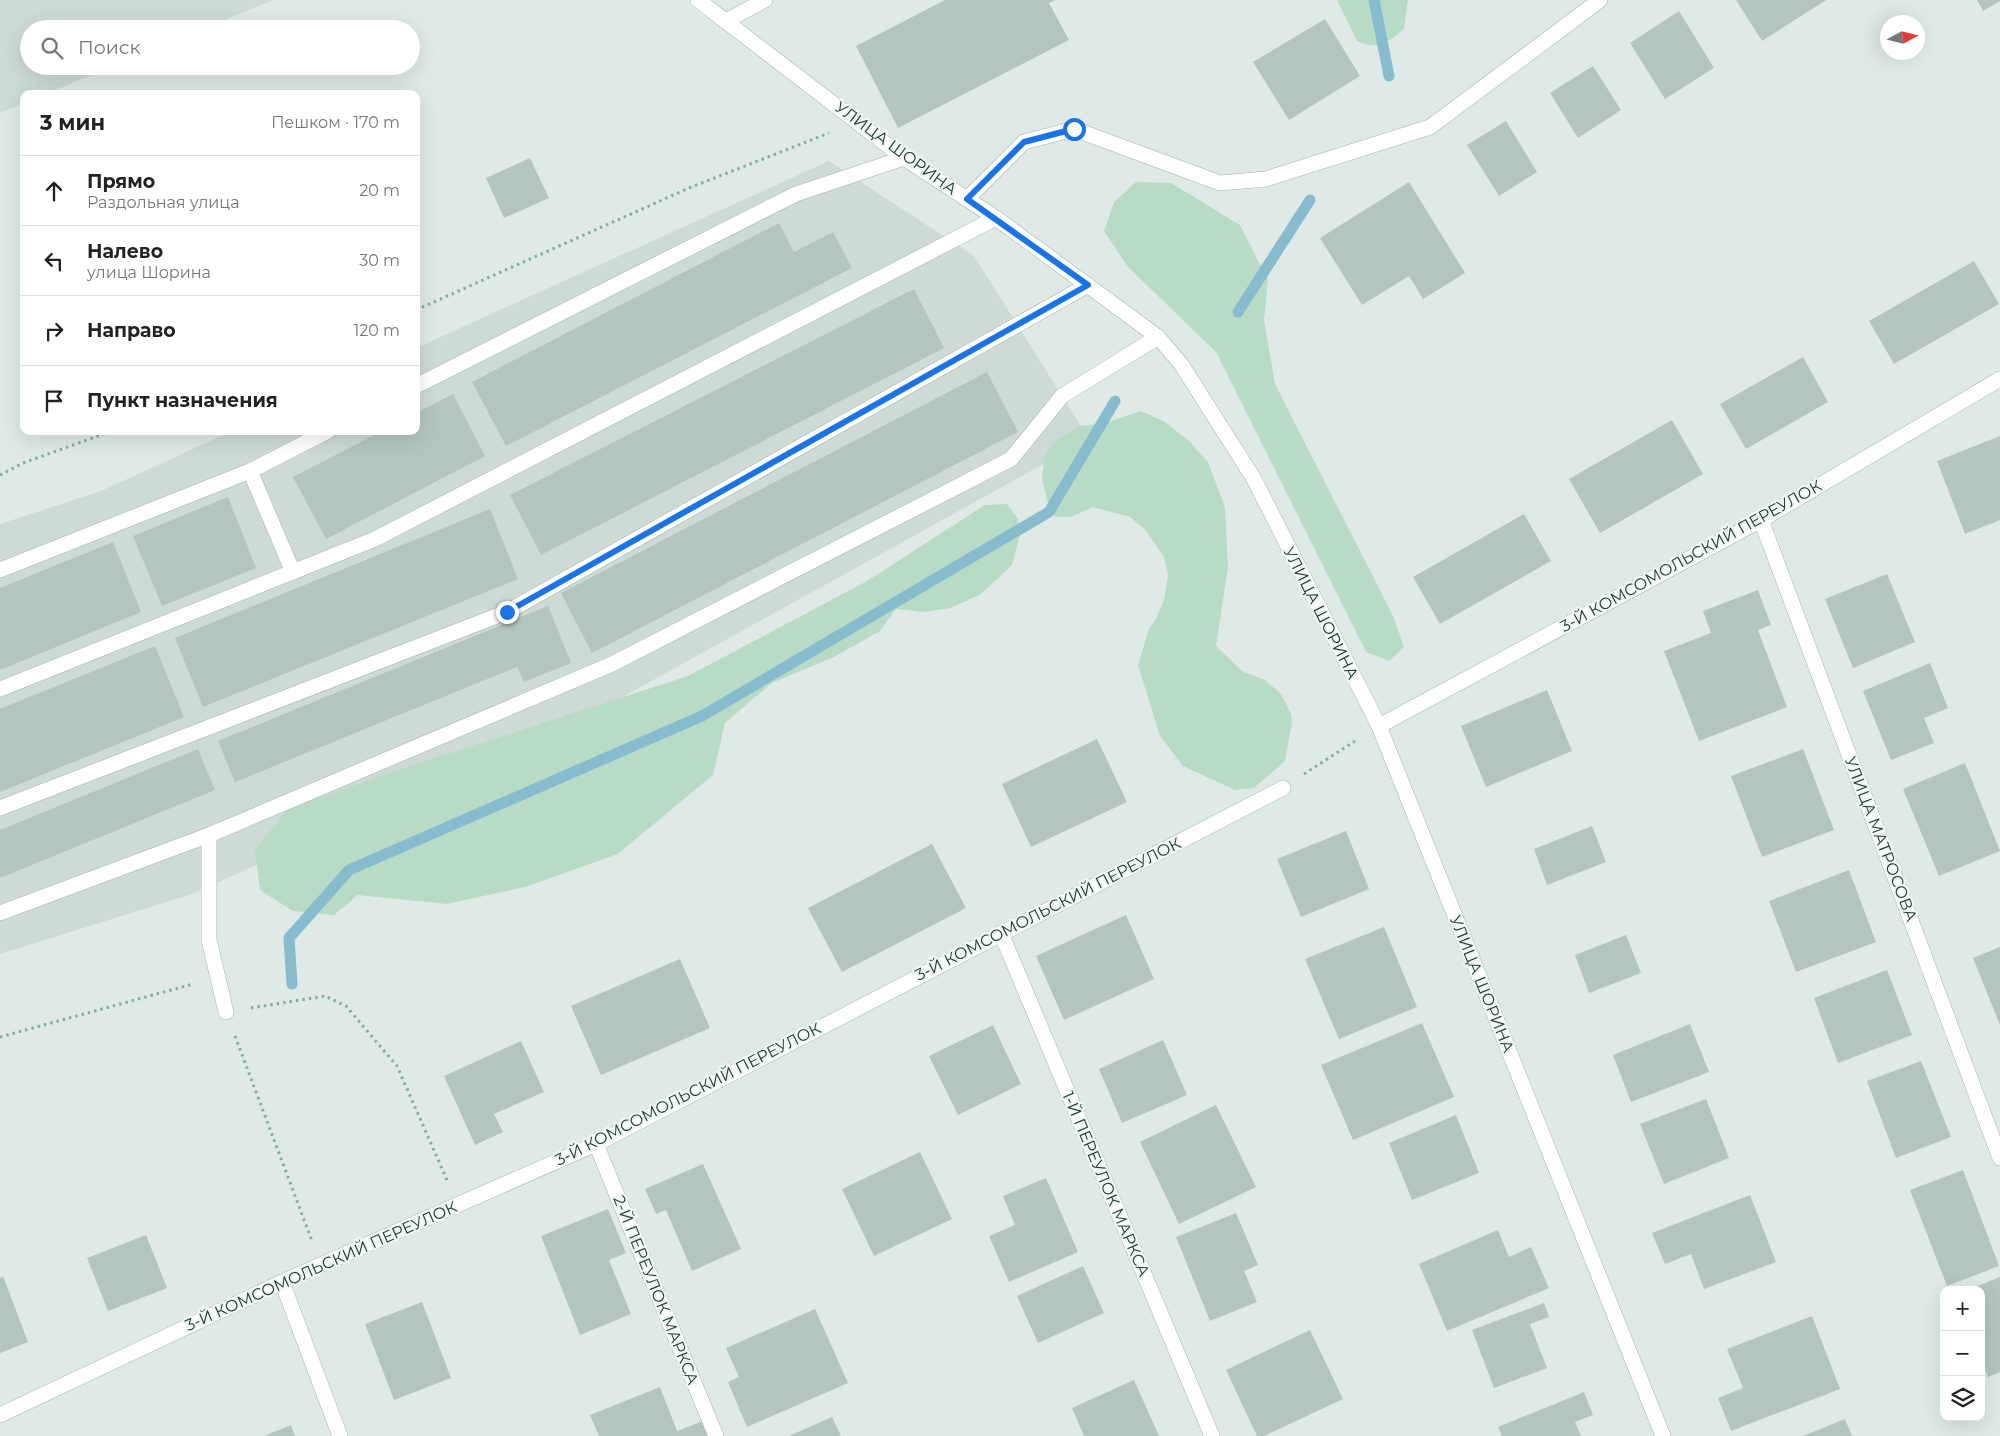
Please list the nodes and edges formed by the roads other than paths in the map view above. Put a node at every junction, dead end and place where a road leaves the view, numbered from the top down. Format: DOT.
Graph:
graph roads {
  1 [pos="698,0"];
  2 [pos="765,0"];
  3 [pos="1600,0"];
  4 [pos="726,21"];
  5 [pos="904,158"];
  6 [pos="967,199"];
  7 [pos="996,218"];
  8 [pos="1088,285"];
  9 [pos="1158,337"];
  10 [pos="2000,378"];
  11 [pos="420,384"];
  12 [pos="320,435"];
  13 [pos="250,471"];
  14 [pos="1761,520"];
  15 [pos="0,570"];
  16 [pos="293,572"];
  17 [pos="0,689"];
  18 [pos="1379,726"];
  19 [pos="1282,788"];
  20 [pos="0,808"];
  21 [pos="209,834"];
  22 [pos="0,913"];
  23 [pos="1001,933"];
  24 [pos="226,1012"];
  25 [pos="596,1144"];
  26 [pos="2000,1158"];
  27 [pos="282,1282"];
  28 [pos="0,1415"];
  29 [pos="340,1436"];
  30 [pos="716,1436"];
  31 [pos="1212,1436"];
  32 [pos="1663,1436"];
  1 -- 4 [label="street, УЛИЦА ШОРИНА"];
  2 -- 4 [label="street"];
  3 -- 6 [label="street"];
  4 -- 5 [label="street, УЛИЦА ШОРИНА"];
  5 -- 6 [label="street, УЛИЦА ШОРИНА"];
  5 -- 11 [label="street"];
  6 -- 7 [label="street, УЛИЦА ШОРИНА"];
  7 -- 8 [label="street, УЛИЦА ШОРИНА"];
  7 -- 16 [label="street"];
  8 -- 9 [label="street, УЛИЦА ШОРИНА"];
  8 -- 20 [label="street"];
  9 -- 18 [label="street, УЛИЦА ШОРИНА"];
  9 -- 21 [label="street"];
  10 -- 14 [label="street, 3-Й КОМСОМОЛЬСКИЙ ПЕРЕУЛОК"];
  12 -- 13 [label="street"];
  13 -- 15 [label="street"];
  13 -- 16 [label="street"];
  14 -- 18 [label="street, 3-Й КОМСОМОЛЬСКИЙ ПЕРЕУЛОК"];
  14 -- 26 [label="street, УЛИЦА МАТРОСОВА"];
  16 -- 17 [label="street"];
  18 -- 32 [label="street, УЛИЦА ШОРИНА"];
  19 -- 23 [label="street, 3-Й КОМСОМОЛЬСКИЙ ПЕРЕУЛОК"];
  21 -- 22 [label="street"];
  21 -- 24 [label="street"];
  23 -- 25 [label="street, 3-Й КОМСОМОЛЬСКИЙ ПЕРЕУЛОК"];
  23 -- 31 [label="street, 1-Й ПЕРЕУЛОК МАРКСА"];
  25 -- 27 [label="street, 3-Й КОМСОМОЛЬСКИЙ ПЕРЕУЛОК"];
  25 -- 30 [label="street, 2-Й ПЕРЕУЛОК МАРКСА"];
  27 -- 28 [label="street, 3-Й КОМСОМОЛЬСКИЙ ПЕРЕУЛОК"];
  27 -- 29 [label="street"];
}
